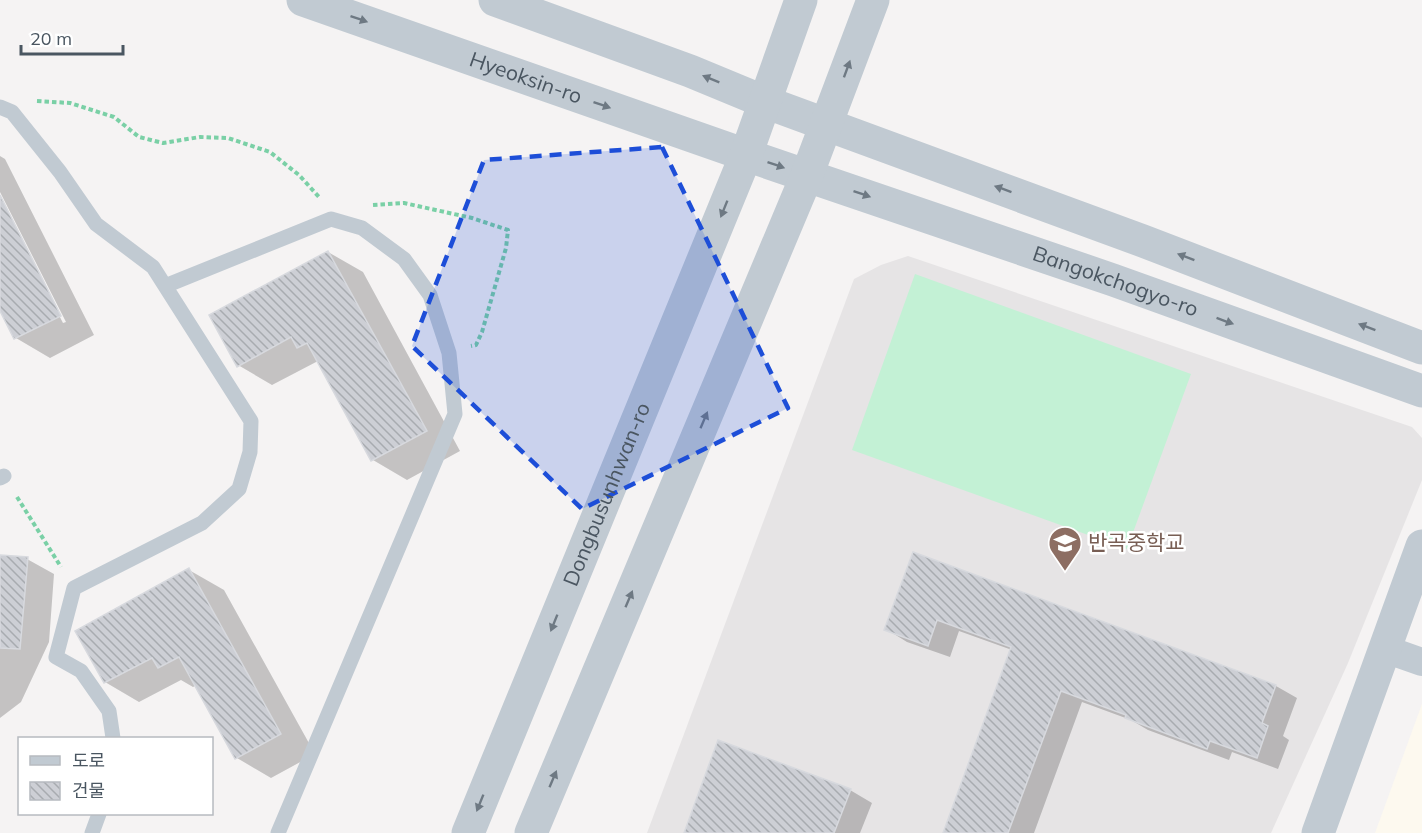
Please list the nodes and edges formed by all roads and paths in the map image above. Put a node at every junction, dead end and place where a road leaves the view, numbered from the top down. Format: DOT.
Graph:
graph roads {
  1 [pos="303,0"];
  2 [pos="495,0"];
  3 [pos="801,0"];
  4 [pos="873,0"];
  5 [pos="765,102"];
  6 [pos="6,110"];
  7 [pos="827,124"];
  8 [pos="746,155"];
  9 [pos="807,176"];
  10 [pos="342,222"];
  11 [pos="165,286"];
  12 [pos="1422,348"];
  13 [pos="449,353"];
  14 [pos="1422,391"];
  15 [pos="2,477"];
  16 [pos="1422,546"];
  17 [pos="74,588"];
  18 [pos="1385,649"];
  19 [pos="1422,662"];
  20 [pos="113,737"];
  21 [pos="98,815"];
  22 [pos="92,833"];
  23 [pos="278,833"];
  24 [pos="468,833"];
  25 [pos="531,833"];
  26 [pos="1318,833"];
  1 -- 8 [label="street, Hyeoksin-ro, one-way"];
  5 -- 2 [label="street, one-way"];
  3 -- 5 [label="street"];
  7 -- 4 [label="street, one-way"];
  5 -- 7 [label="street"];
  5 -- 8 [label="street, Dongbusunhwan-ro"];
  6 -- 10 [label="path"];
  6 -- 11 [label="lane"];
  7 -- 9 [label="street"];
  12 -- 7 [label="street, one-way"];
  8 -- 9 [label="street, Hyeoksin-ro, one-way"];
  8 -- 24 [label="street, Dongbusunhwan-ro, one-way"];
  9 -- 14 [label="street, Bangokchogyo-ro, one-way"];
  25 -- 9 [label="street, one-way"];
  10 -- 11 [label="lane"];
  10 -- 13 [label="lane"];
  10 -- 13 [label="path"];
  11 -- 17 [label="lane"];
  13 -- 23 [label="lane"];
  15 -- 17 [label="path"];
  16 -- 18 [label="street"];
  17 -- 20 [label="lane"];
  18 -- 19 [label="street"];
  18 -- 26 [label="street"];
  21 -- 22 [label="lane"];
}
